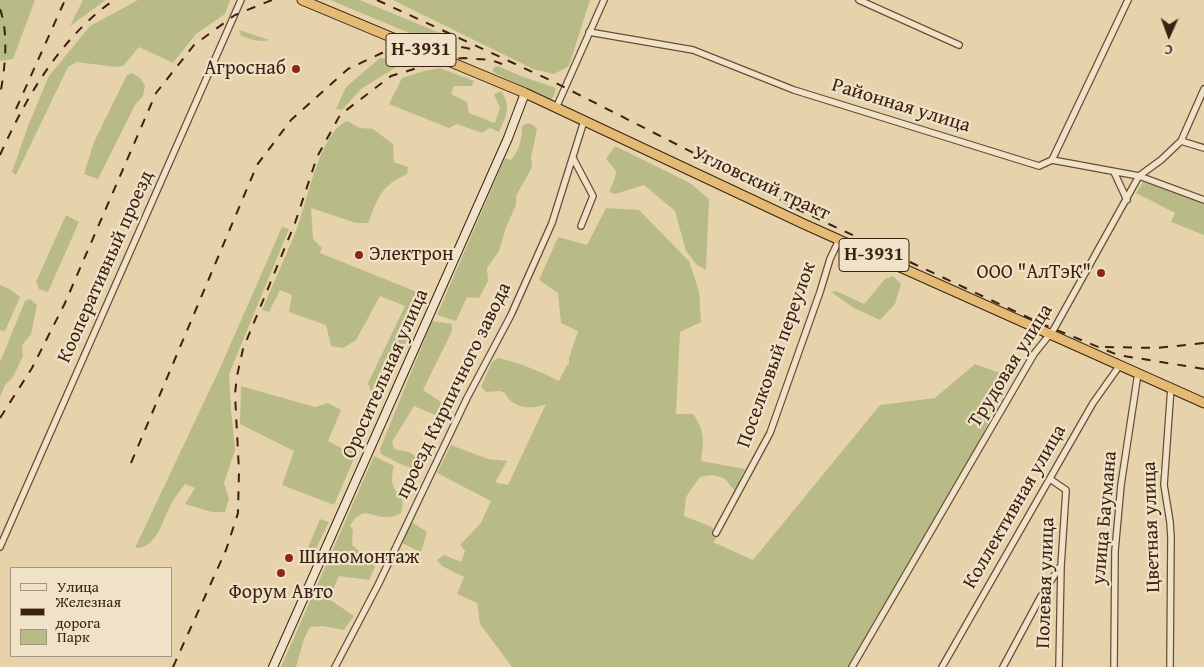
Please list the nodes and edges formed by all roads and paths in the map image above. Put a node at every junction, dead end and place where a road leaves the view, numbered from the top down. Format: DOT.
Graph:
graph roads {
  1 [pos="241,0"];
  2 [pos="302,0"];
  3 [pos="604,0"];
  4 [pos="858,0"];
  5 [pos="1128,0"];
  6 [pos="589,32"];
  7 [pos="959,45"];
  8 [pos="1204,89"];
  9 [pos="525,93"];
  10 [pos="1201,103"];
  11 [pos="556,108"];
  12 [pos="584,121"];
  13 [pos="1181,141"];
  14 [pos="1204,148"];
  15 [pos="573,158"];
  16 [pos="1052,160"];
  17 [pos="1114,172"];
  18 [pos="1139,176"];
  19 [pos="1126,200"];
  20 [pos="1204,200"];
  21 [pos="581,226"];
  22 [pos="839,240"];
  23 [pos="1050,334"];
  24 [pos="1120,365"];
  25 [pos="1138,373"];
  26 [pos="1171,387"];
  27 [pos="1204,403"];
  28 [pos="1050,479"];
  29 [pos="716,533"];
  30 [pos="0,547"];
  31 [pos="1060,566"];
  32 [pos="273,667"];
  33 [pos="335,667"];
  34 [pos="852,667"];
  35 [pos="942,667"];
  36 [pos="1003,667"];
  37 [pos="1059,667"];
  38 [pos="1114,667"];
  39 [pos="1170,667"];
  1 -- 30 [label="street, Кооперативный проезд"];
  2 -- 9 [label="highway, Угловский тракт / Н-3931"];
  3 -- 6 [label="street"];
  4 -- 7 [label="street"];
  5 -- 16 [label="street"];
  6 -- 11 [label="street"];
  6 -- 16 [label="street, Районная улица"];
  8 -- 10 [label="street, Трудовая улица"];
  9 -- 11 [label="highway, Угловский тракт / Н-3931"];
  9 -- 32 [label="main road, Оросительная улица"];
  10 -- 13 [label="street, Трудовая улица"];
  11 -- 12 [label="highway, Угловский тракт / Н-3931"];
  12 -- 15 [label="street, проезд Кирпичного завода"];
  12 -- 22 [label="highway, Угловский тракт / Н-3931"];
  13 -- 14 [label="street"];
  13 -- 18 [label="street, Трудовая улица"];
  15 -- 21 [label="street"];
  15 -- 33 [label="street, проезд Кирпичного завода"];
  16 -- 17 [label="street, Районная улица"];
  17 -- 18 [label="street, Районная улица"];
  17 -- 19 [label="street"];
  18 -- 19 [label="street, Трудовая улица"];
  18 -- 20 [label="street, Районная улица"];
  19 -- 23 [label="street, Трудовая улица"];
  22 -- 23 [label="highway, Угловский тракт / Н-3931"];
  22 -- 29 [label="street, Поселковый переулок"];
  23 -- 24 [label="highway, Угловский тракт / Н-3931"];
  23 -- 34 [label="street, Трудовая улица"];
  24 -- 25 [label="highway, Угловский тракт / Н-3931"];
  24 -- 28 [label="street, Коллективная улица"];
  25 -- 26 [label="highway, Угловский тракт / Н-3931"];
  25 -- 38 [label="street, улица Баумана"];
  26 -- 27 [label="highway, Угловский тракт / Н-3931"];
  26 -- 39 [label="street, Цветная улица"];
  28 -- 31 [label="street, Полевая улица"];
  28 -- 35 [label="street, Коллективная улица"];
  31 -- 36 [label="street"];
  31 -- 37 [label="street, Полевая улица"];
}
